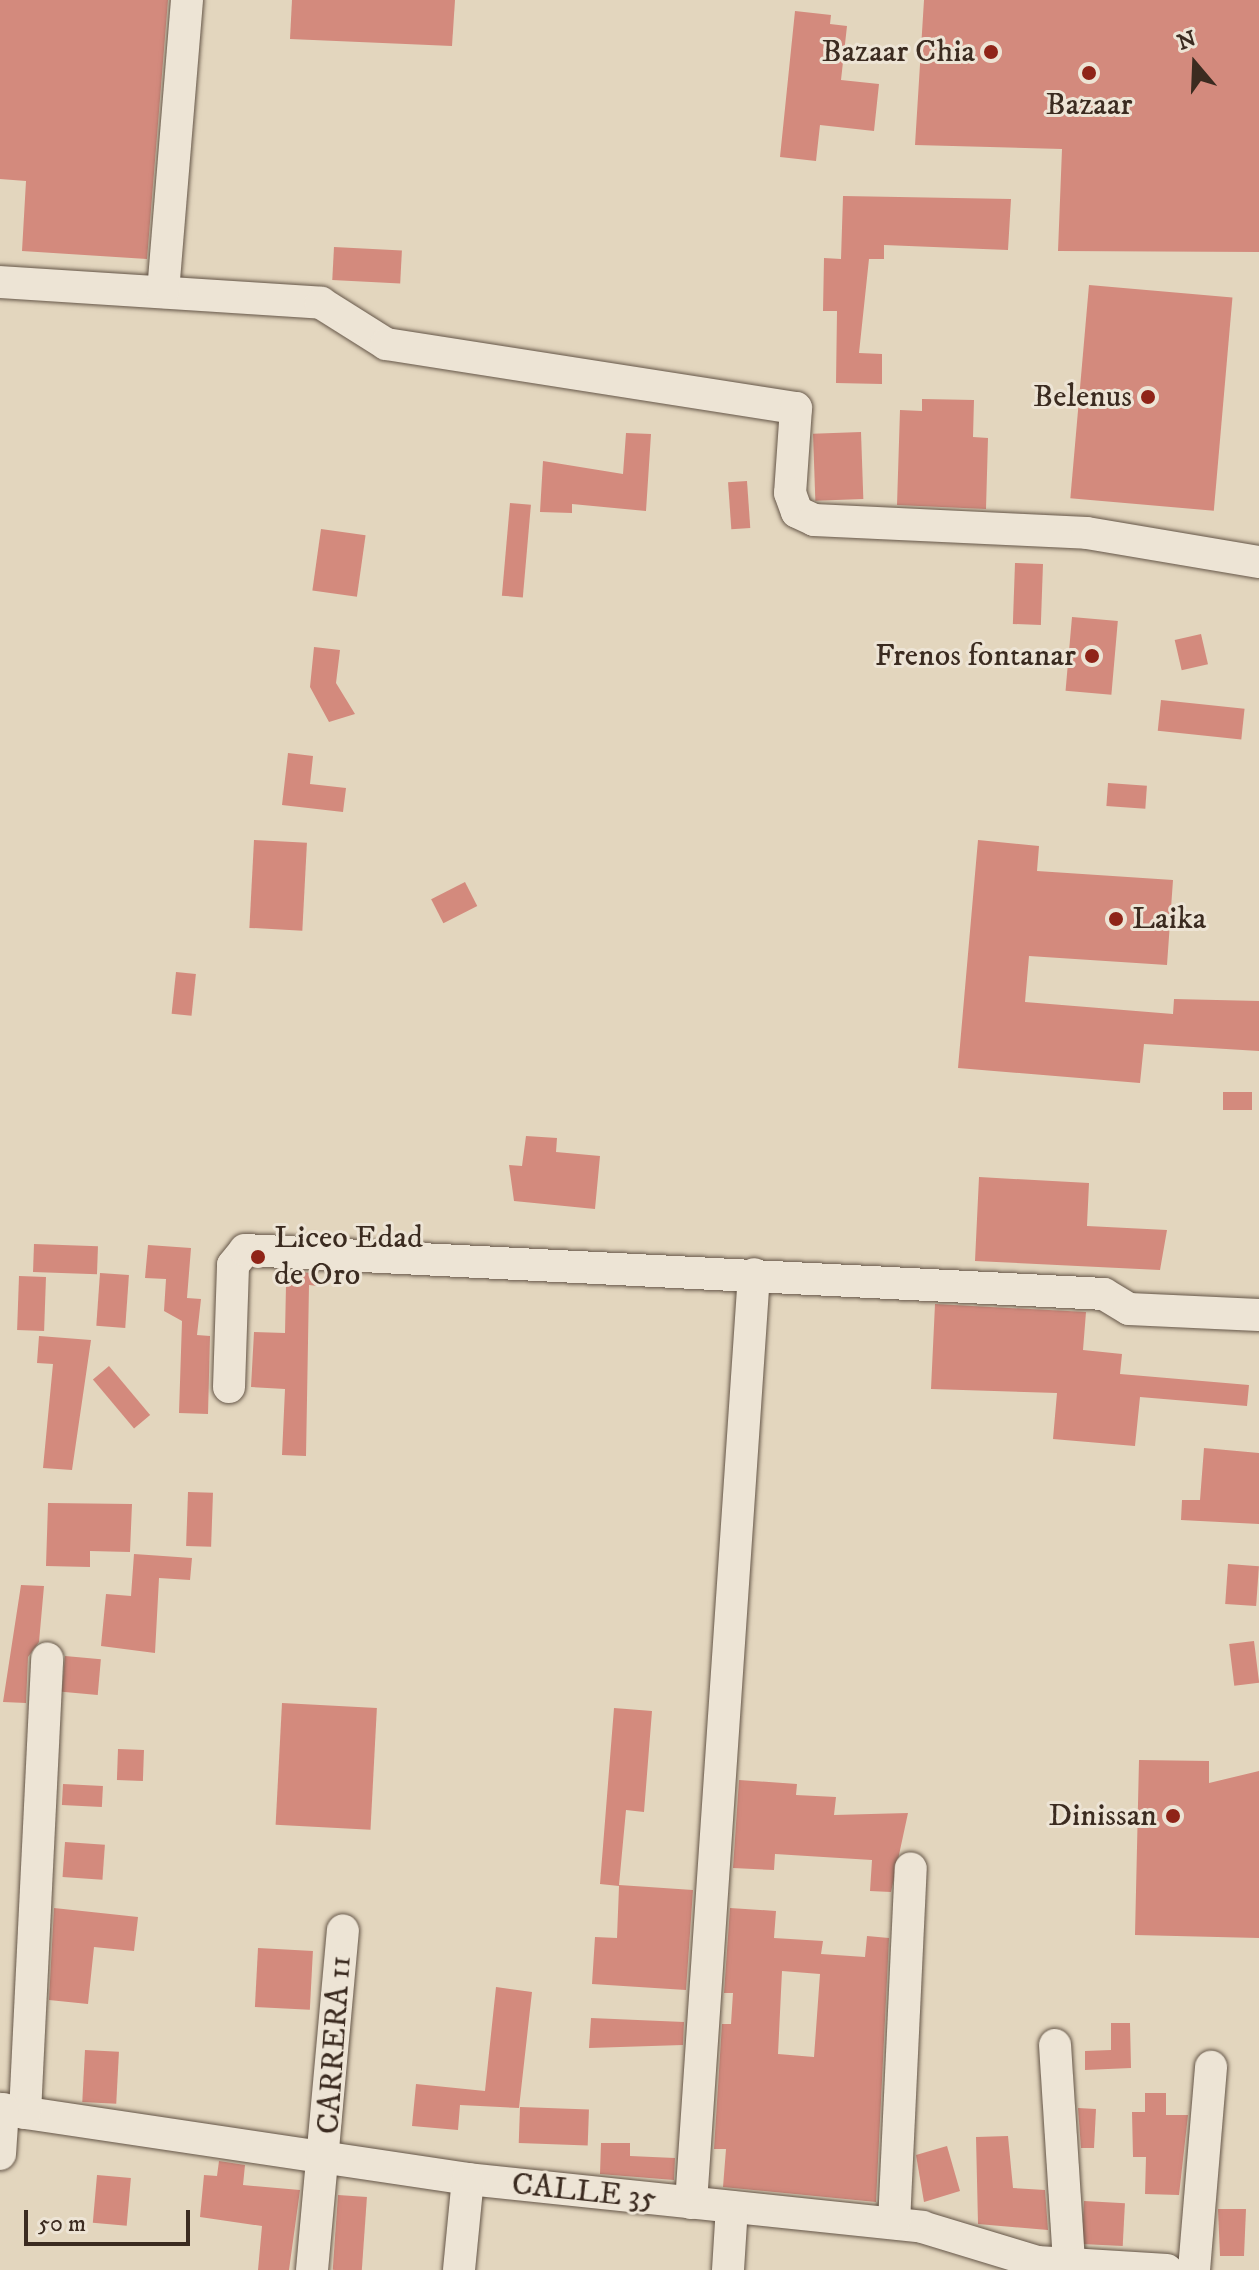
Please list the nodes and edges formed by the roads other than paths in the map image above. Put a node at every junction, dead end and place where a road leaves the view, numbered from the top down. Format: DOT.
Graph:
graph roads {
  1 [pos="187,0"];
  2 [pos="0,282"];
  3 [pos="163,292"];
  4 [pos="1259,562"];
  5 [pos="754,1274"];
  6 [pos="1259,1315"];
  7 [pos="229,1387"];
  8 [pos="47,1659"];
  9 [pos="911,1868"];
  10 [pos="343,1930"];
  11 [pos="1055,2045"];
  12 [pos="1211,2067"];
  13 [pos="9,2110"];
  14 [pos="0,2154"];
  15 [pos="327,2159"];
  16 [pos="468,2179"];
  17 [pos="691,2203"];
  18 [pos="732,2207"];
  19 [pos="894,2223"];
  20 [pos="1069,2264"];
  21 [pos="1037,2266"];
  22 [pos="312,2270"];
  23 [pos="459,2270"];
  24 [pos="728,2270"];
  25 [pos="1167,2270"];
  26 [pos="1194,2270"];
  1 -- 3 [label="street"];
  2 -- 3 [label="street"];
  3 -- 4 [label="street"];
  5 -- 6 [label="street"];
  5 -- 7 [label="street"];
  5 -- 17 [label="street"];
  8 -- 13 [label="street"];
  9 -- 19 [label="street"];
  10 -- 15 [label="street, CARRERA 11"];
  11 -- 20 [label="street"];
  12 -- 26 [label="street"];
  13 -- 14 [label="street"];
  13 -- 15 [label="street, CALLE 35"];
  15 -- 16 [label="street, CALLE 35"];
  15 -- 22 [label="street, CARRERA 11"];
  16 -- 17 [label="street, CALLE 35"];
  16 -- 23 [label="street"];
  17 -- 18 [label="street, CALLE 35"];
  18 -- 19 [label="street, CALLE 35"];
  18 -- 24 [label="street"];
  19 -- 21 [label="street, CALLE 35"];
  20 -- 21 [label="street, CALLE 35"];
  20 -- 25 [label="street, CALLE 35"];
}
